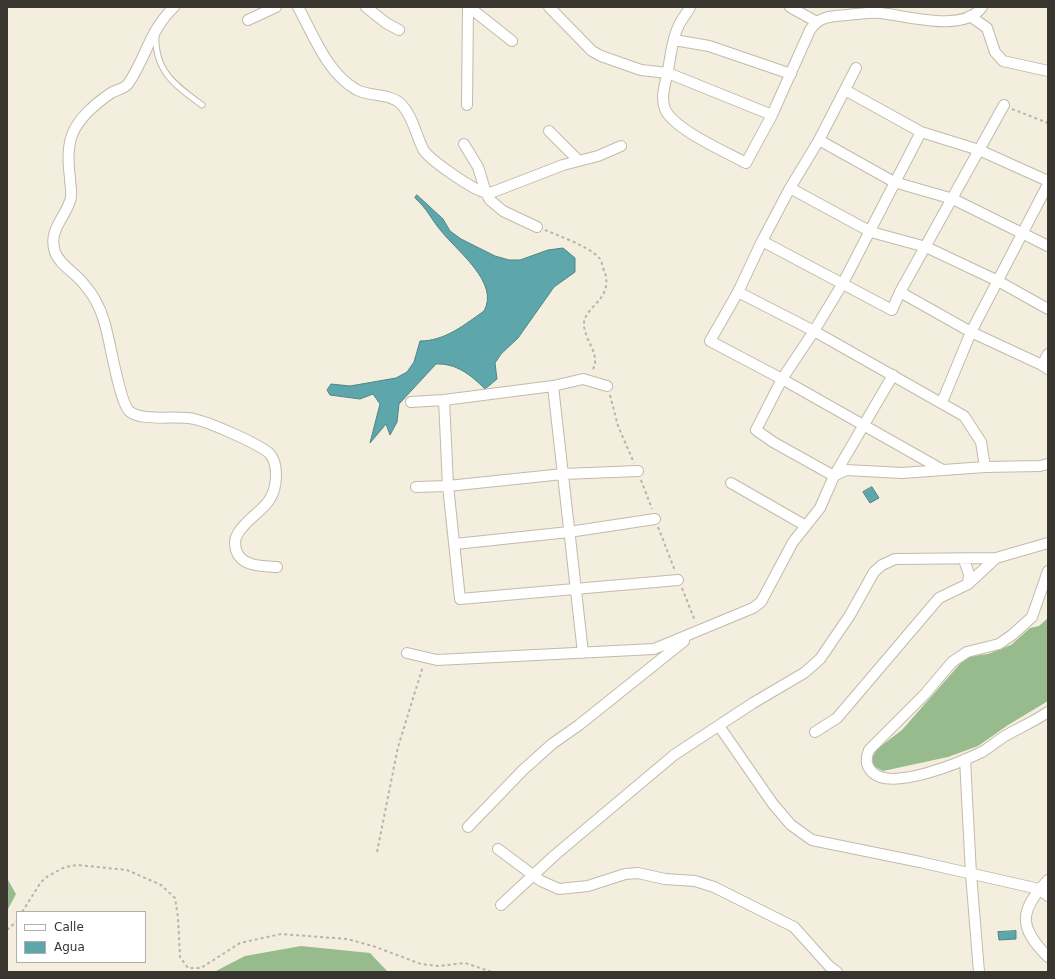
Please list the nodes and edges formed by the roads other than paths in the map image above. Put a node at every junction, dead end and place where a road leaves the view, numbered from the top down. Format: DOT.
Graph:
graph roads {
  1 [pos="174,7"];
  2 [pos="276,7"];
  3 [pos="298,7"];
  4 [pos="366,7"];
  5 [pos="469,7"];
  6 [pos="549,7"];
  7 [pos="690,7"];
  8 [pos="790,7"];
  9 [pos="982,7"];
  10 [pos="878,10"];
  11 [pos="970,16"];
  12 [pos="248,20"];
  13 [pos="815,21"];
  14 [pos="156,29"];
  15 [pos="399,30"];
  16 [pos="674,40"];
  17 [pos="512,41"];
  18 [pos="856,68"];
  19 [pos="1048,71"];
  20 [pos="668,73"];
  21 [pos="791,74"];
  22 [pos="844,90"];
  23 [pos="202,105"];
  24 [pos="467,105"];
  25 [pos="1004,105"];
  26 [pos="772,115"];
  27 [pos="549,130"];
  28 [pos="921,132"];
  29 [pos="819,140"];
  30 [pos="464,144"];
  31 [pos="621,146"];
  32 [pos="979,150"];
  33 [pos="579,161"];
  34 [pos="1048,181"];
  35 [pos="894,182"];
  36 [pos="1048,184"];
  37 [pos="790,188"];
  38 [pos="486,193"];
  39 [pos="953,199"];
  40 [pos="537,227"];
  41 [pos="871,232"];
  42 [pos="1023,232"];
  43 [pos="762,241"];
  44 [pos="1048,246"];
  45 [pos="926,248"];
  46 [pos="998,281"];
  47 [pos="843,283"];
  48 [pos="738,292"];
  49 [pos="900,292"];
  50 [pos="1048,309"];
  51 [pos="814,331"];
  52 [pos="972,332"];
  53 [pos="1048,354"];
  54 [pos="1045,367"];
  55 [pos="892,375"];
  56 [pos="782,379"];
  57 [pos="553,386"];
  58 [pos="607,386"];
  59 [pos="444,400"];
  60 [pos="411,402"];
  61 [pos="942,402"];
  62 [pos="862,425"];
  63 [pos="1048,464"];
  64 [pos="984,467"];
  65 [pos="941,469"];
  66 [pos="638,471"];
  67 [pos="563,474"];
  68 [pos="834,476"];
  69 [pos="731,483"];
  70 [pos="448,486"];
  71 [pos="416,487"];
  72 [pos="655,519"];
  73 [pos="806,526"];
  74 [pos="569,532"];
  75 [pos="1048,543"];
  76 [pos="455,544"];
  77 [pos="996,558"];
  78 [pos="964,560"];
  79 [pos="277,567"];
  80 [pos="1048,571"];
  81 [pos="678,580"];
  82 [pos="968,584"];
  83 [pos="574,590"];
  84 [pos="692,635"];
  85 [pos="407,653"];
  86 [pos="583,653"];
  87 [pos="1048,712"];
  88 [pos="719,726"];
  89 [pos="815,732"];
  90 [pos="965,759"];
  91 [pos="468,827"];
  92 [pos="498,848"];
  93 [pos="533,874"];
  94 [pos="971,874"];
  95 [pos="1048,880"];
  96 [pos="1040,889"];
  97 [pos="1048,896"];
  98 [pos="501,905"];
  99 [pos="1048,957"];
  100 [pos="837,972"];
  101 [pos="979,972"];
  1 -- 14 [label="street"];
  2 -- 12 [label="street"];
  3 -- 38 [label="street"];
  4 -- 15 [label="street"];
  5 -- 17 [label="street"];
  5 -- 24 [label="street"];
  6 -- 20 [label="street"];
  7 -- 16 [label="street"];
  8 -- 13 [label="street"];
  9 -- 11 [label="street"];
  10 -- 11 [label="street"];
  10 -- 13 [label="street"];
  11 -- 19 [label="street"];
  13 -- 21 [label="street"];
  14 -- 23 [label="lane"];
  14 -- 79 [label="street"];
  16 -- 20 [label="street"];
  16 -- 21 [label="street"];
  18 -- 22 [label="street"];
  20 -- 26 [label="street"];
  20 -- 26 [label="street"];
  21 -- 26 [label="street"];
  22 -- 28 [label="street"];
  22 -- 29 [label="street"];
  25 -- 32 [label="street"];
  27 -- 33 [label="street"];
  28 -- 32 [label="street"];
  28 -- 35 [label="street"];
  29 -- 35 [label="street"];
  29 -- 37 [label="street"];
  30 -- 38 [label="street"];
  31 -- 33 [label="street"];
  32 -- 34 [label="street"];
  32 -- 39 [label="street"];
  33 -- 38 [label="street"];
  35 -- 39 [label="street"];
  35 -- 41 [label="street"];
  36 -- 42 [label="street"];
  37 -- 41 [label="street"];
  37 -- 43 [label="street"];
  38 -- 40 [label="street"];
  39 -- 42 [label="street"];
  39 -- 45 [label="street"];
  41 -- 45 [label="street"];
  41 -- 47 [label="street"];
  42 -- 44 [label="street"];
  42 -- 46 [label="street"];
  43 -- 47 [label="street"];
  43 -- 48 [label="street"];
  45 -- 46 [label="street"];
  45 -- 49 [label="street"];
  46 -- 50 [label="street"];
  46 -- 52 [label="street"];
  47 -- 49 [label="street"];
  47 -- 51 [label="street"];
  48 -- 51 [label="street"];
  48 -- 56 [label="street"];
  49 -- 52 [label="street"];
  51 -- 55 [label="street"];
  51 -- 56 [label="street"];
  52 -- 54 [label="street"];
  52 -- 61 [label="street"];
  53 -- 54 [label="street"];
  55 -- 61 [label="street"];
  55 -- 62 [label="street"];
  56 -- 62 [label="street"];
  56 -- 68 [label="street"];
  57 -- 58 [label="street"];
  57 -- 59 [label="street"];
  57 -- 67 [label="street"];
  59 -- 60 [label="street"];
  59 -- 70 [label="street"];
  61 -- 64 [label="street"];
  62 -- 65 [label="street"];
  62 -- 68 [label="street"];
  63 -- 64 [label="street"];
  64 -- 65 [label="street"];
  65 -- 68 [label="street"];
  66 -- 67 [label="street"];
  67 -- 70 [label="street"];
  67 -- 74 [label="street"];
  68 -- 73 [label="street"];
  69 -- 73 [label="street"];
  70 -- 71 [label="street"];
  70 -- 76 [label="street"];
  72 -- 74 [label="street"];
  73 -- 84 [label="street"];
  74 -- 76 [label="street"];
  74 -- 83 [label="street"];
  75 -- 77 [label="street"];
  76 -- 83 [label="street"];
  77 -- 78 [label="street"];
  77 -- 82 [label="street"];
  78 -- 82 [label="street"];
  78 -- 88 [label="street"];
  80 -- 90 [label="street"];
  81 -- 83 [label="street"];
  82 -- 89 [label="street"];
  83 -- 86 [label="street"];
  84 -- 86 [label="street"];
  84 -- 91 [label="street"];
  85 -- 86 [label="street"];
  87 -- 90 [label="street"];
  88 -- 93 [label="street"];
  88 -- 94 [label="street"];
  90 -- 94 [label="street"];
  92 -- 93 [label="street"];
  93 -- 98 [label="street"];
  93 -- 100 [label="street"];
  94 -- 96 [label="street"];
  94 -- 101 [label="street"];
  95 -- 96 [label="street"];
  96 -- 97 [label="street"];
  96 -- 99 [label="street"];
}
